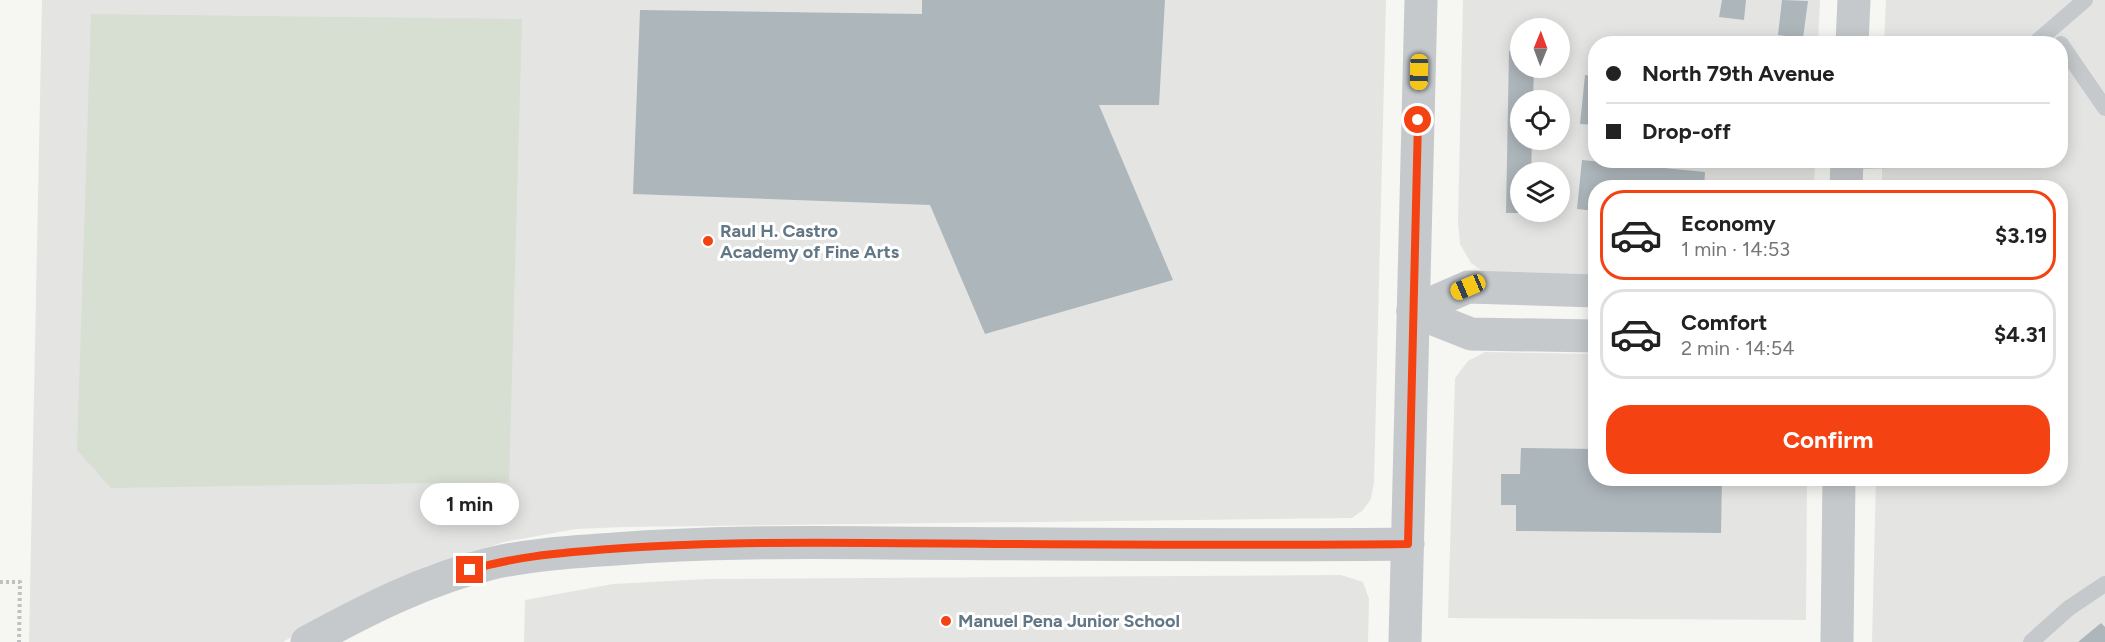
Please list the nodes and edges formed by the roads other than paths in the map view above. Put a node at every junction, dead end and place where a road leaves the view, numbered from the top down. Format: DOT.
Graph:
graph roads {
  1 [pos="1421,0"];
  2 [pos="1854,0"];
  3 [pos="2085,0"];
  4 [pos="1852,36"];
  5 [pos="2060,36"];
  6 [pos="2068,54"];
  7 [pos="2105,108"];
  8 [pos="1588,291"];
  9 [pos="1413,311"];
  10 [pos="1588,336"];
  11 [pos="1839,486"];
  12 [pos="1408,544"];
  13 [pos="2105,584"];
  14 [pos="307,642"];
  15 [pos="1405,642"];
  16 [pos="1837,642"];
  17 [pos="2031,642"];
  1 -- 9 [label="street"];
  2 -- 4 [label="street"];
  3 -- 5 [label="lane"];
  6 -- 7 [label="lane"];
  8 -- 9 [label="street"];
  9 -- 10 [label="street"];
  9 -- 12 [label="street"];
  11 -- 16 [label="street"];
  12 -- 14 [label="street"];
  12 -- 15 [label="street"];
  13 -- 17 [label="lane"];
}
